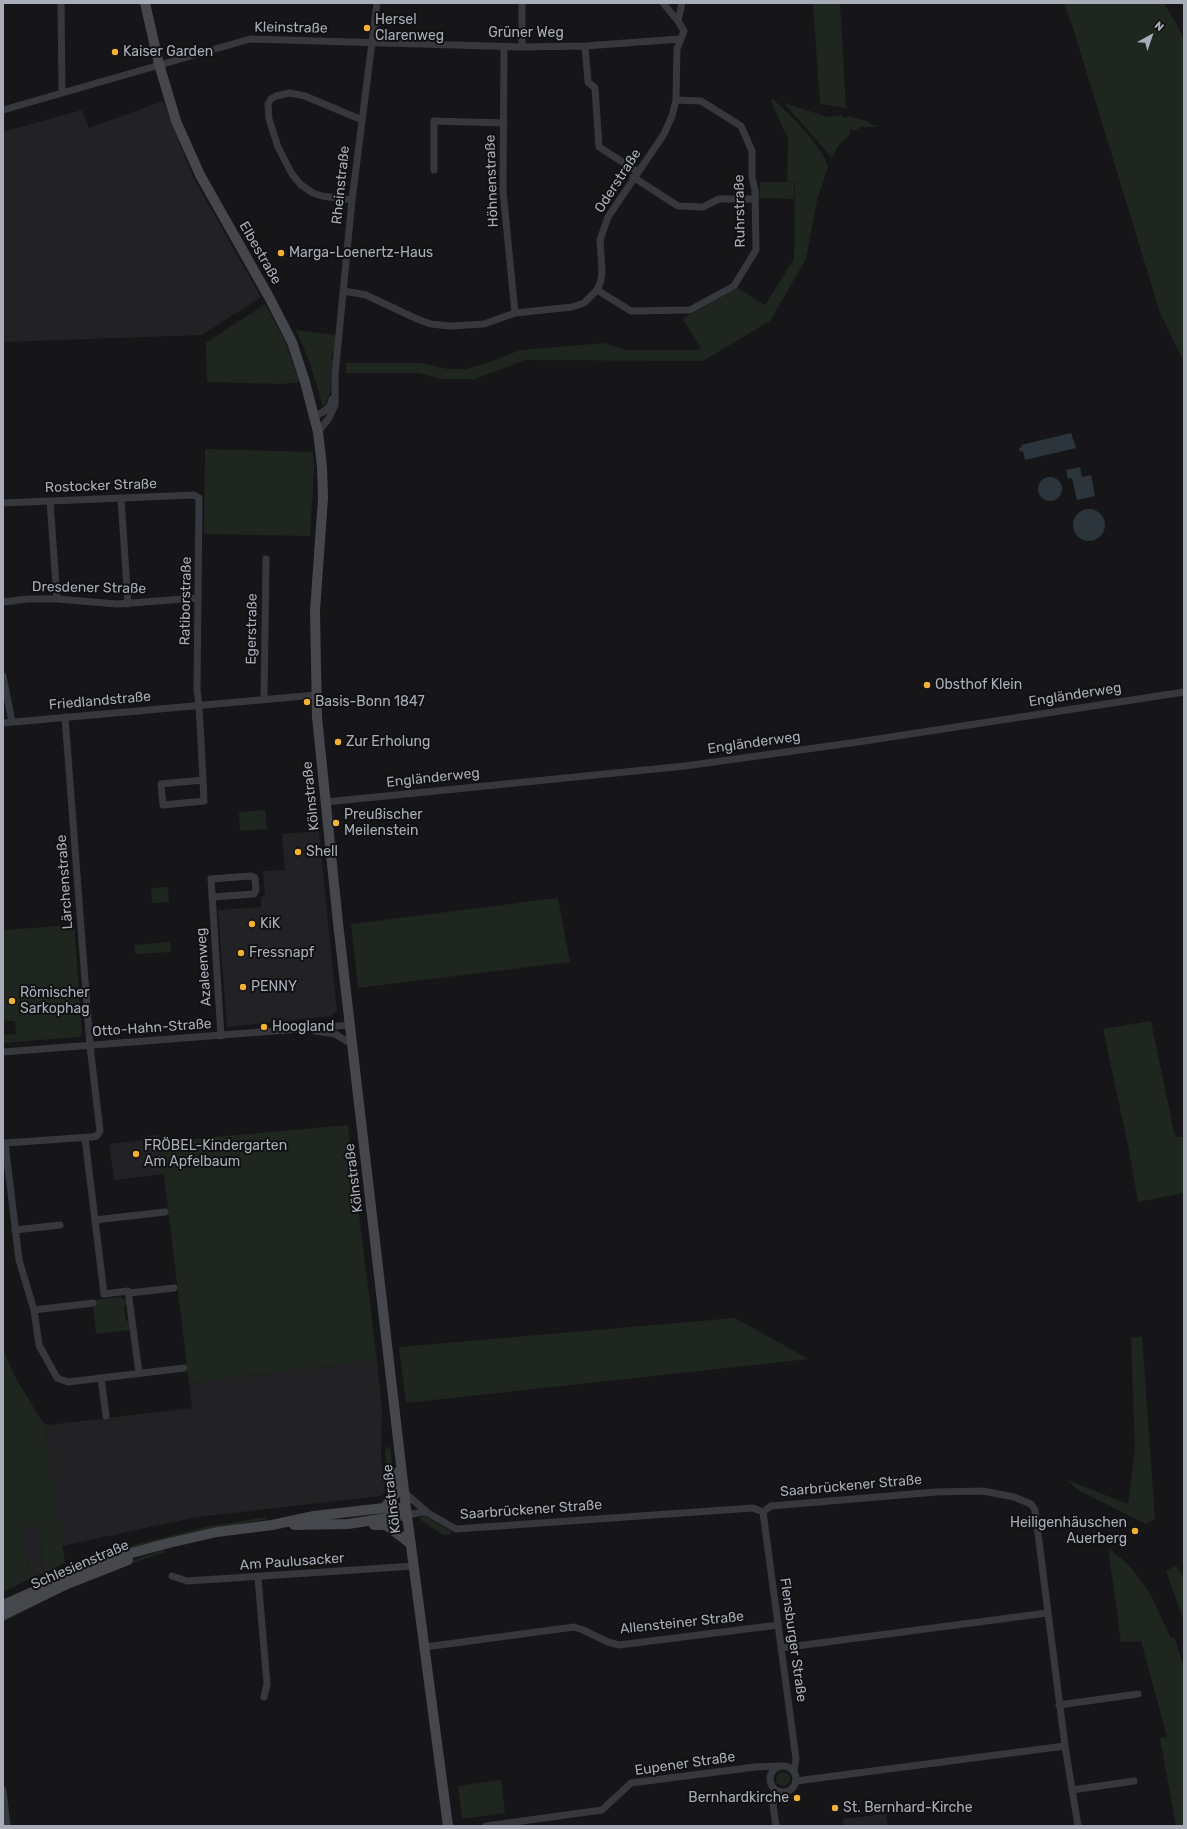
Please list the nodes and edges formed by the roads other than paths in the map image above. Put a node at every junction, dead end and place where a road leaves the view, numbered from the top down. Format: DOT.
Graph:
graph roads {
  1 [pos="61,3"];
  2 [pos="145,3"];
  3 [pos="377,3"];
  4 [pos="522,3"];
  5 [pos="663,3"];
  6 [pos="682,3"];
  7 [pos="678,21"];
  8 [pos="680,39"];
  9 [pos="372,43"];
  10 [pos="585,46"];
  11 [pos="504,47"];
  12 [pos="522,47"];
  13 [pos="159,64"];
  14 [pos="62,92"];
  15 [pos="676,100"];
  16 [pos="3,110"];
  17 [pos="362,120"];
  18 [pos="504,123"];
  19 [pos="434,170"];
  20 [pos="636,174"];
  21 [pos="755,199"];
  22 [pos="352,200"];
  23 [pos="597,290"];
  24 [pos="344,291"];
  25 [pos="515,313"];
  26 [pos="334,394"];
  27 [pos="314,416"];
  28 [pos="318,432"];
  29 [pos="121,498"];
  30 [pos="199,498"];
  31 [pos="50,501"];
  32 [pos="3,503"];
  33 [pos="321,524"];
  34 [pos="266,559"];
  35 [pos="198,598"];
  36 [pos="57,599"];
  37 [pos="3,602"];
  38 [pos="128,604"];
  39 [pos="3,676"];
  40 [pos="1184,692"];
  41 [pos="316,695"];
  42 [pos="264,699"];
  43 [pos="199,705"];
  44 [pos="65,717"];
  45 [pos="12,722"];
  46 [pos="3,723"];
  47 [pos="203,780"];
  48 [pos="326,802"];
  49 [pos="212,896"];
  50 [pos="351,1025"];
  51 [pos="303,1029"];
  52 [pos="221,1036"];
  53 [pos="353,1045"];
  54 [pos="90,1046"];
  55 [pos="3,1052"];
  56 [pos="85,1138"];
  57 [pos="165,1212"];
  58 [pos="95,1220"];
  59 [pos="60,1224"];
  60 [pos="15,1230"];
  61 [pos="174,1288"];
  62 [pos="129,1293"];
  63 [pos="93,1303"];
  64 [pos="34,1310"];
  65 [pos="184,1368"];
  66 [pos="139,1373"];
  67 [pos="101,1378"];
  68 [pos="106,1416"];
  69 [pos="400,1452"];
  70 [pos="405,1493"];
  71 [pos="384,1508"];
  72 [pos="407,1512"];
  73 [pos="763,1512"];
  74 [pos="428,1513"];
  75 [pos="348,1524"];
  76 [pos="272,1525"];
  77 [pos="169,1543"];
  78 [pos="411,1544"];
  79 [pos="414,1566"];
  80 [pos="172,1576"];
  81 [pos="258,1578"];
  82 [pos="3,1605"];
  83 [pos="1047,1613"];
  84 [pos="3,1615"];
  85 [pos="778,1625"];
  86 [pos="425,1647"];
  87 [pos="781,1648"];
  88 [pos="1138,1694"];
  89 [pos="264,1697"];
  90 [pos="1059,1705"];
  91 [pos="1065,1746"];
  92 [pos="779,1766"];
  93 [pos="794,1771"];
  94 [pos="796,1781"];
  95 [pos="1134,1781"];
  96 [pos="3,1790"];
  97 [pos="1072,1790"];
  98 [pos="778,1791"];
  99 [pos="7,1826"];
  100 [pos="448,1826"];
  101 [pos="486,1826"];
  102 [pos="776,1826"];
  103 [pos="1078,1826"];
  1 -- 14 [label="street"];
  2 -- 13 [label="main road, Elbestraße"];
  3 -- 9 [label="street, Rheinstraße"];
  4 -- 12 [label="street"];
  5 -- 7 [label="street"];
  6 -- 7 [label="street"];
  7 -- 8 [label="street, Oderstraße"];
  8 -- 10 [label="street, Grüner Weg"];
  8 -- 15 [label="street, Oderstraße"];
  9 -- 11 [label="street, Grüner Weg"];
  9 -- 13 [label="street, Kleinstraße"];
  9 -- 17 [label="street, Rheinstraße"];
  10 -- 12 [label="street, Grüner Weg"];
  10 -- 20 [label="street"];
  11 -- 12 [label="street, Grüner Weg"];
  11 -- 18 [label="street, Höhnenstraße"];
  13 -- 14 [label="street, Kleinstraße"];
  13 -- 27 [label="main road, Elbestraße"];
  14 -- 16 [label="street, Kleinstraße"];
  15 -- 20 [label="street, Oderstraße"];
  15 -- 21 [label="street, Ruhrstraße"];
  17 -- 22 [label="street, Rheinstraße"];
  17 -- 22 [label="street"];
  18 -- 19 [label="street"];
  18 -- 25 [label="street, Höhnenstraße"];
  20 -- 21 [label="street"];
  20 -- 23 [label="street, Oderstraße"];
  21 -- 23 [label="street, Ruhrstraße"];
  22 -- 24 [label="street, Rheinstraße"];
  23 -- 25 [label="street"];
  24 -- 25 [label="street"];
  24 -- 26 [label="street, Rheinstraße"];
  26 -- 27 [label="street, Rheinstraße"];
  26 -- 28 [label="street, Rheinstraße"];
  27 -- 28 [label="main road, Elbestraße"];
  28 -- 33 [label="main road, Elbestraße"];
  29 -- 30 [label="street, Rostocker Straße"];
  29 -- 31 [label="street, Rostocker Straße"];
  29 -- 38 [label="street"];
  30 -- 35 [label="street, Ratiborstraße"];
  31 -- 32 [label="street, Rostocker Straße"];
  31 -- 36 [label="street"];
  33 -- 41 [label="main road, Kölnstraße"];
  34 -- 42 [label="street, Egerstraße"];
  35 -- 38 [label="street, Dresdener Straße"];
  35 -- 43 [label="street, Ratiborstraße"];
  36 -- 37 [label="street, Dresdener Straße"];
  36 -- 38 [label="street, Dresdener Straße"];
  39 -- 45 [label="street"];
  40 -- 48 [label="street, Engländerweg"];
  41 -- 42 [label="street, Friedlandstraße"];
  41 -- 48 [label="main road, Kölnstraße"];
  42 -- 43 [label="street, Friedlandstraße"];
  43 -- 44 [label="street, Friedlandstraße"];
  43 -- 47 [label="street"];
  44 -- 45 [label="street, Friedlandstraße"];
  44 -- 54 [label="street, Lärchenstraße"];
  45 -- 46 [label="street, Friedlandstraße"];
  47 -- 47 [label="street"];
  48 -- 50 [label="main road, Kölnstraße"];
  49 -- 49 [label="street, Azaleenweg"];
  49 -- 52 [label="street, Azaleenweg"];
  50 -- 51 [label="street, Otto-Hahn-Straße"];
  50 -- 53 [label="main road, Kölnstraße"];
  51 -- 52 [label="street, Otto-Hahn-Straße"];
  51 -- 53 [label="street, Otto-Hahn-Straße"];
  52 -- 54 [label="street, Otto-Hahn-Straße"];
  53 -- 69 [label="main road, Kölnstraße"];
  54 -- 55 [label="street, Otto-Hahn-Straße"];
  54 -- 56 [label="street, Lärchenstraße"];
  56 -- 58 [label="street"];
  56 -- 60 [label="street"];
  57 -- 58 [label="street"];
  58 -- 62 [label="street"];
  59 -- 60 [label="street"];
  60 -- 64 [label="street"];
  61 -- 62 [label="street"];
  62 -- 66 [label="street"];
  63 -- 64 [label="street"];
  64 -- 67 [label="street"];
  65 -- 66 [label="street"];
  66 -- 67 [label="street"];
  67 -- 68 [label="street"];
  69 -- 70 [label="main road, Kölnstraße"];
  69 -- 71 [label="main road"];
  70 -- 72 [label="main road, Kölnstraße"];
  70 -- 74 [label="street, Saarbrückener Straße"];
  71 -- 72 [label="main road, Schlesienstraße"];
  71 -- 76 [label="main road, Schlesienstraße"];
  72 -- 74 [label="street"];
  72 -- 75 [label="main road, Schlesienstraße"];
  72 -- 78 [label="main road, Kölnstraße"];
  73 -- 74 [label="street, Saarbrückener Straße"];
  73 -- 83 [label="street, Saarbrückener Straße"];
  73 -- 85 [label="street, Flensburger Straße"];
  75 -- 76 [label="main road, Schlesienstraße"];
  75 -- 78 [label="main road"];
  76 -- 77 [label="main road, Schlesienstraße"];
  77 -- 82 [label="main road, Schlesienstraße"];
  77 -- 84 [label="main road, Schlesienstraße"];
  78 -- 79 [label="main road, Kölnstraße"];
  79 -- 81 [label="street, Am Paulusacker"];
  79 -- 86 [label="main road, Kölnstraße"];
  80 -- 81 [label="street, Am Paulusacker"];
  81 -- 89 [label="street"];
  83 -- 87 [label="street"];
  83 -- 90 [label="street, Saarbrückener Straße"];
  85 -- 86 [label="street, Allensteiner Straße"];
  85 -- 87 [label="street, Flensburger Straße"];
  86 -- 100 [label="main road, Kölnstraße"];
  87 -- 93 [label="street, Flensburger Straße"];
  88 -- 90 [label="street"];
  90 -- 91 [label="street, Saarbrückener Straße"];
  91 -- 94 [label="street"];
  91 -- 97 [label="street, Saarbrückener Straße"];
  92 -- 93 [label="street"];
  92 -- 98 [label="street"];
  92 -- 101 [label="street, Eupener Straße"];
  93 -- 94 [label="street"];
  94 -- 98 [label="street"];
  95 -- 97 [label="street"];
  96 -- 99 [label="street"];
  97 -- 103 [label="street, Saarbrückener Straße"];
  98 -- 102 [label="street"];
}
